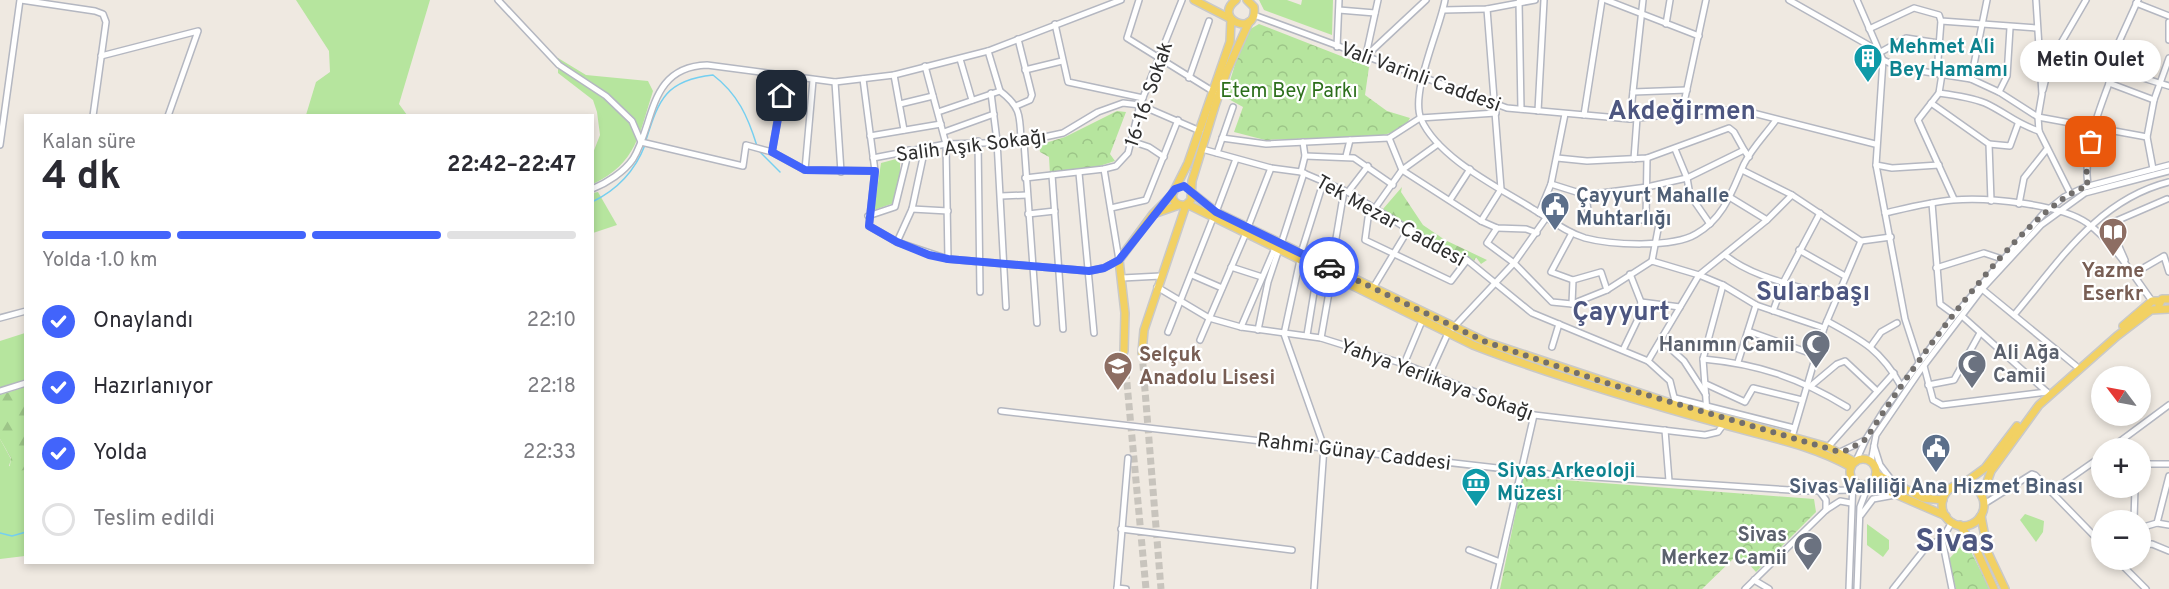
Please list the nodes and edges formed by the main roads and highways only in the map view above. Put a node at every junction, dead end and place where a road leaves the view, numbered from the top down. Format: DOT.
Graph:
graph roads {
  1 [pos="1194,0"];
  2 [pos="1235,0"];
  3 [pos="1247,0"];
  4 [pos="1254,7"];
  5 [pos="1231,19"];
  6 [pos="1249,22"];
  7 [pos="1174,191"];
  8 [pos="1191,192"];
  9 [pos="1184,205"];
  10 [pos="1153,214"];
  11 [pos="1215,215"];
  12 [pos="1300,256"];
  13 [pos="1331,272"];
  14 [pos="2164,304"];
  15 [pos="1450,331"];
  16 [pos="1124,351"];
  17 [pos="1142,353"];
  18 [pos="1854,463"];
  19 [pos="1876,474"];
  20 [pos="1869,483"];
  21 [pos="1963,484"];
  22 [pos="1943,500"];
  23 [pos="1983,500"];
  24 [pos="1946,516"];
  25 [pos="1981,516"];
  26 [pos="1960,525"];
  27 [pos="1994,589"];
  28 [pos="2005,589"];
  1 -- 5 [label="main road"];
  2 -- 5 [label="main road"];
  3 -- 4 [label="main road"];
  4 -- 6 [label="main road"];
  5 -- 6 [label="main road"];
  5 -- 7 [label="main road"];
  6 -- 8 [label="main road"];
  7 -- 8 [label="main road"];
  7 -- 9 [label="main road"];
  7 -- 10 [label="main road"];
  8 -- 9 [label="main road"];
  8 -- 11 [label="main road"];
  9 -- 10 [label="main road"];
  9 -- 11 [label="main road"];
  9 -- 17 [label="main road"];
  10 -- 16 [label="main road"];
  11 -- 12 [label="main road"];
  12 -- 13 [label="main road"];
  12 -- 13 [label="main road"];
  13 -- 15 [label="main road"];
  13 -- 15 [label="main road"];
  14 -- 21 [label="main road"];
  14 -- 23 [label="main road"];
  15 -- 18 [label="main road"];
  15 -- 18 [label="main road"];
  18 -- 19 [label="main road"];
  18 -- 20 [label="main road"];
  19 -- 20 [label="main road"];
  19 -- 22 [label="main road"];
  20 -- 24 [label="main road"];
  21 -- 22 [label="main road"];
  21 -- 23 [label="main road"];
  22 -- 24 [label="main road"];
  23 -- 25 [label="main road"];
  24 -- 26 [label="main road"];
  25 -- 26 [label="main road"];
  25 -- 28 [label="main road"];
  26 -- 27 [label="main road"];
}
